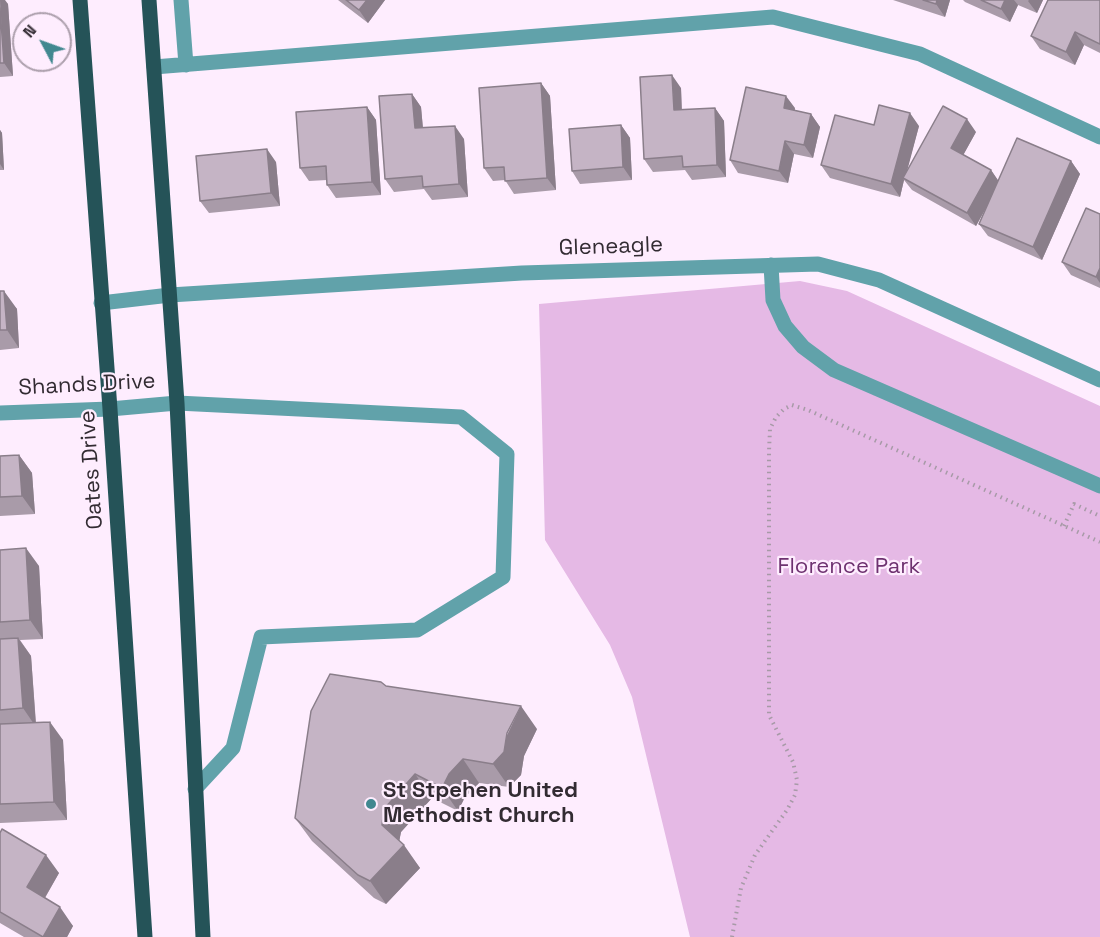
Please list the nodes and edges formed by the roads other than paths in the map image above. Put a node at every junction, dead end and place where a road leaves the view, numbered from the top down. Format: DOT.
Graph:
graph roads {
  1 [pos="80,0"];
  2 [pos="149,0"];
  3 [pos="181,0"];
  4 [pos="186,64"];
  5 [pos="154,67"];
  6 [pos="1100,136"];
  7 [pos="771,265"];
  8 [pos="170,295"];
  9 [pos="101,303"];
  10 [pos="1100,380"];
  11 [pos="177,403"];
  12 [pos="110,409"];
  13 [pos="0,412"];
  14 [pos="1100,486"];
  15 [pos="195,789"];
  16 [pos="145,937"];
  17 [pos="203,937"];
  1 -- 9 [label="main road, Oates Drive"];
  2 -- 5 [label="main road"];
  3 -- 4 [label="street"];
  4 -- 5 [label="street"];
  4 -- 6 [label="street"];
  5 -- 8 [label="main road"];
  7 -- 8 [label="street, Gleneagle"];
  7 -- 10 [label="street, Gleneagle"];
  7 -- 14 [label="street"];
  8 -- 9 [label="street, Gleneagle"];
  8 -- 11 [label="main road"];
  9 -- 12 [label="main road, Oates Drive"];
  11 -- 12 [label="street, Shands Drive"];
  11 -- 15 [label="main road"];
  11 -- 15 [label="street, Shands Drive"];
  12 -- 13 [label="street, Shands Drive"];
  12 -- 16 [label="main road, Oates Drive"];
  15 -- 17 [label="main road"];
}
